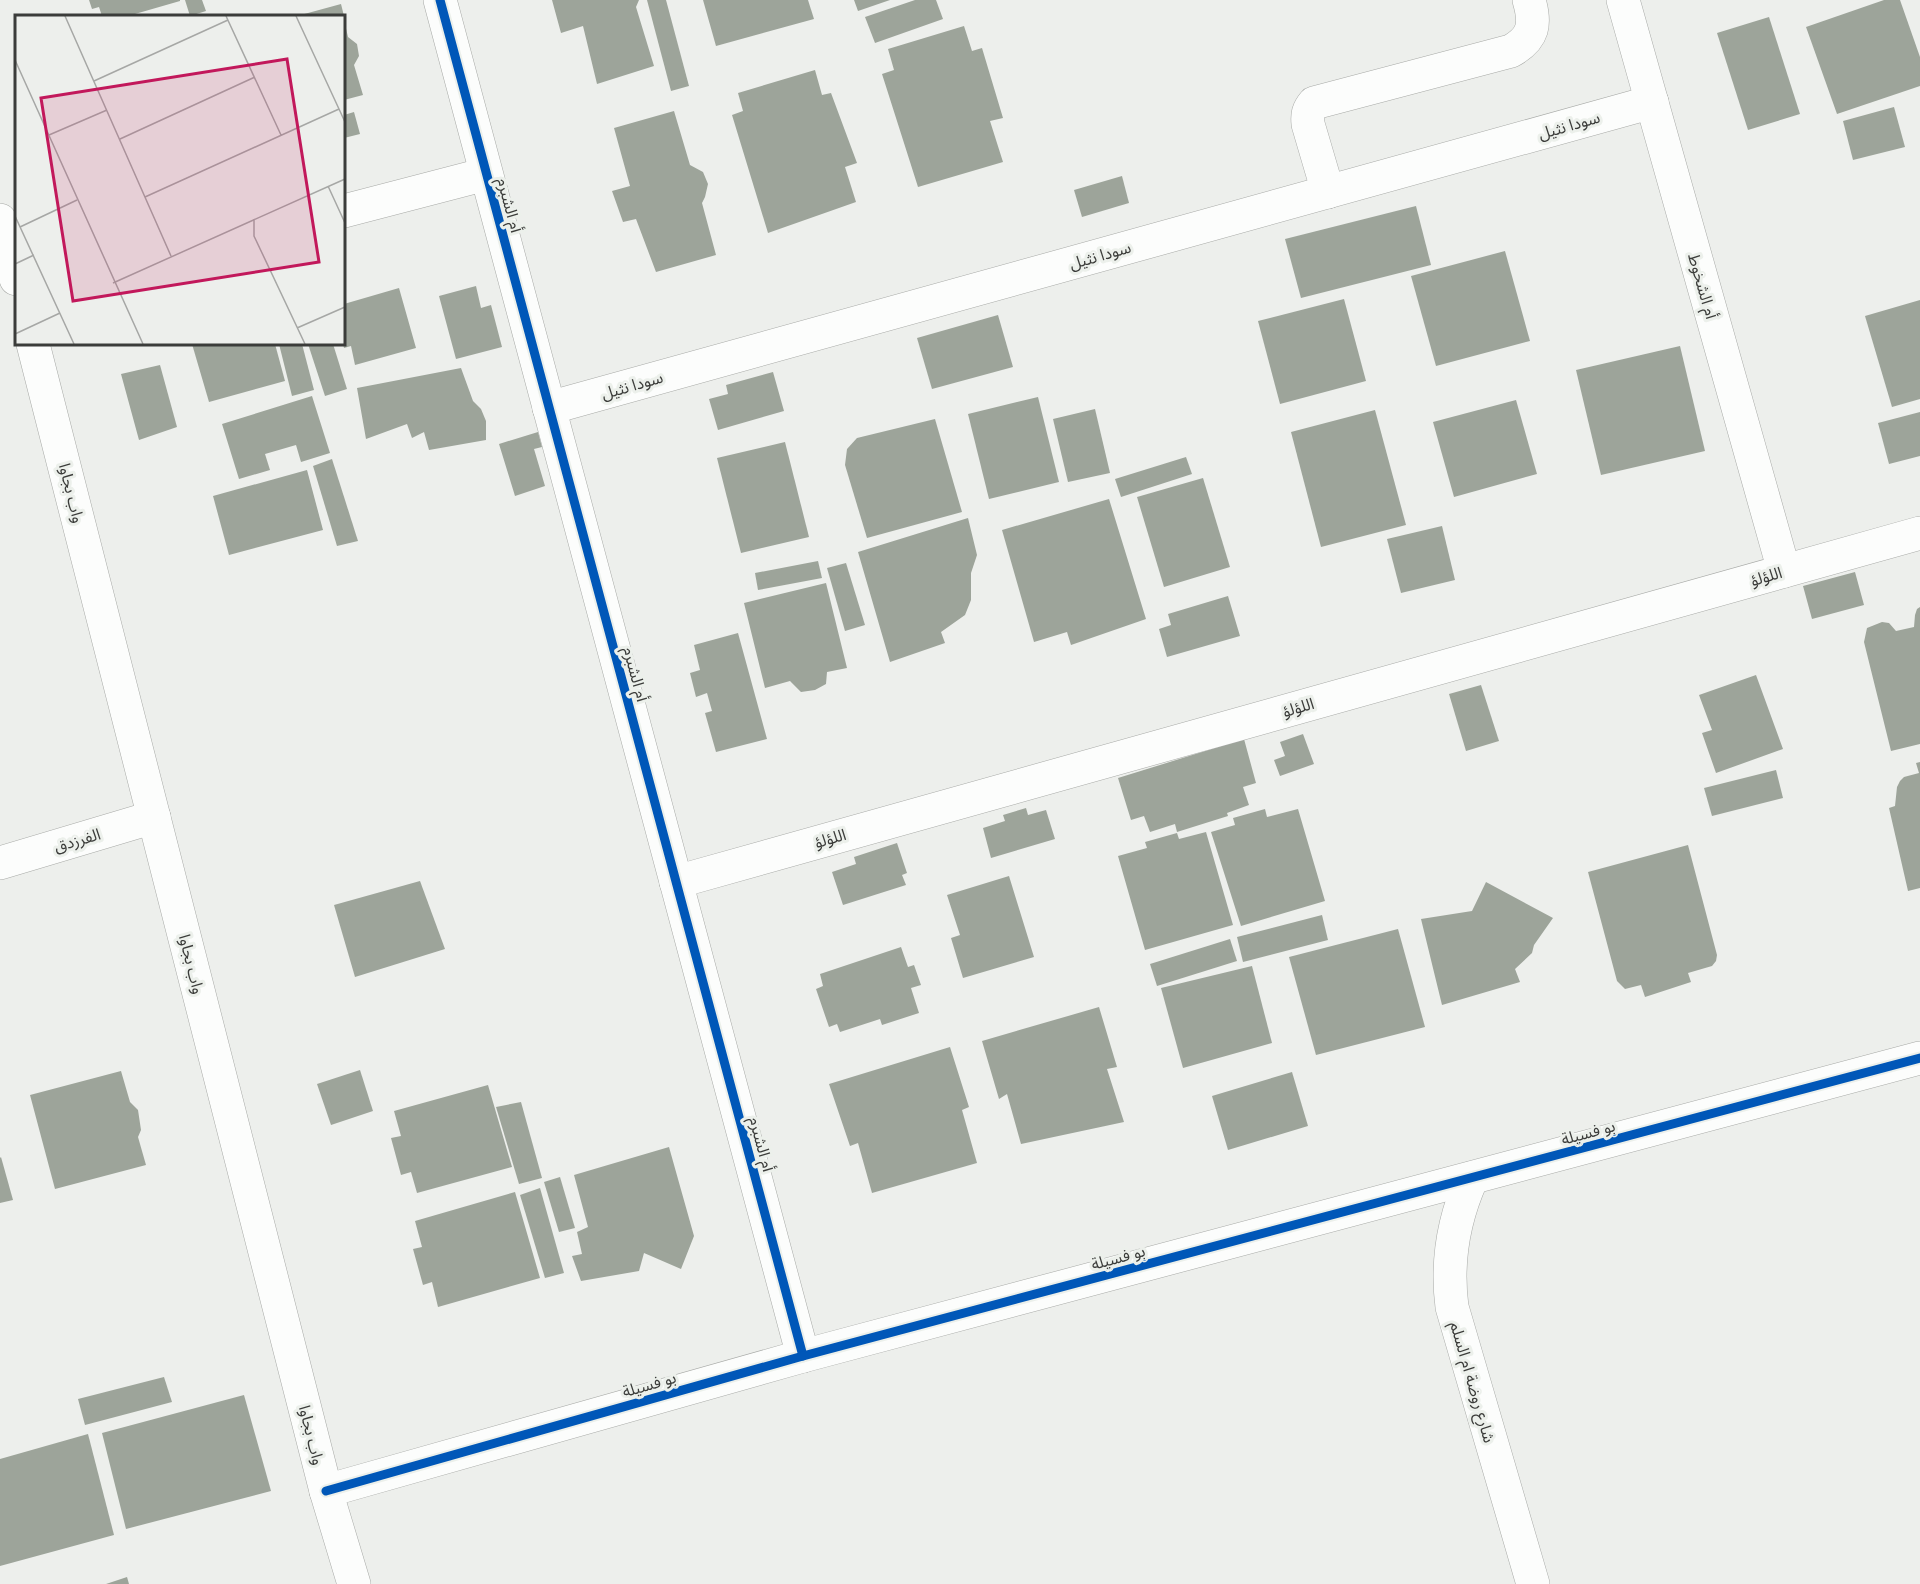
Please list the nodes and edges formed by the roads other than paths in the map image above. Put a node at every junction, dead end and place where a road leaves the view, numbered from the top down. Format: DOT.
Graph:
graph roads {
  1 [pos="440,0"];
  2 [pos="1530,0"];
  3 [pos="1623,0"];
  4 [pos="1652,102"];
  5 [pos="486,174"];
  6 [pos="1328,192"];
  7 [pos="345,211"];
  8 [pos="0,220"];
  9 [pos="15,275"];
  10 [pos="33,345"];
  11 [pos="549,408"];
  12 [pos="1920,533"];
  13 [pos="1784,571"];
  14 [pos="154,817"];
  15 [pos="0,863"];
  16 [pos="676,882"];
  17 [pos="1920,1058"];
  18 [pos="1472,1178"];
  19 [pos="803,1356"];
  20 [pos="326,1491"];
  21 [pos="354,1584"];
  22 [pos="1533,1584"];
  1 -- 5 [label="street, أم الشبرم"];
  2 -- 6 [label="street"];
  3 -- 4 [label="street, أم الشخوط"];
  4 -- 6 [label="street, سودا نثيل"];
  4 -- 13 [label="street, أم الشخوط"];
  5 -- 7 [label="street, أم الشبرم"];
  5 -- 11 [label="street, أم الشبرم"];
  6 -- 11 [label="street, سودا نثيل"];
  8 -- 9 [label="street"];
  10 -- 14 [label="street, واب بجاوا"];
  11 -- 16 [label="street, أم الشبرم"];
  12 -- 13 [label="street, اللؤلؤ"];
  13 -- 16 [label="street, اللؤلؤ"];
  14 -- 15 [label="street, الفرزدق"];
  14 -- 20 [label="street, واب بجاوا"];
  16 -- 19 [label="street, أم الشبرم"];
  17 -- 18 [label="street, بو فسيلة"];
  18 -- 19 [label="street, بو فسيلة"];
  18 -- 22 [label="street, شارع روضة ام السلم"];
  19 -- 20 [label="street, بو فسيلة"];
  20 -- 21 [label="street, واب بجاوا"];
}
